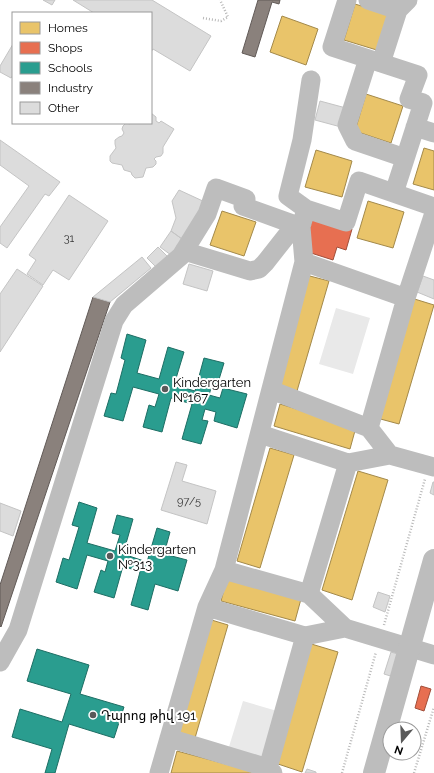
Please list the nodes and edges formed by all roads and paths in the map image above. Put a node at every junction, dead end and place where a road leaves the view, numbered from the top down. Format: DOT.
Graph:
graph roads {
  1 [pos="220,0"];
  2 [pos="347,0"];
  3 [pos="368,0"];
  4 [pos="403,5"];
  5 [pos="203,18"];
  6 [pos="375,61"];
  7 [pos="310,80"];
  8 [pos="415,127"];
  9 [pos="434,133"];
  10 [pos="405,158"];
  11 [pos="394,193"];
  12 [pos="434,207"];
  13 [pos="434,213"];
  14 [pos="300,220"];
  15 [pos="184,251"];
  16 [pos="304,262"];
  17 [pos="406,298"];
  18 [pos="272,390"];
  19 [pos="369,428"];
  20 [pos="260,434"];
  21 [pos="390,455"];
  22 [pos="348,463"];
  23 [pos="432,467"];
  24 [pos="434,560"];
  25 [pos="224,570"];
  26 [pos="434,586"];
  27 [pos="309,594"];
  28 [pos="207,607"];
  29 [pos="345,628"];
  30 [pos="305,636"];
  31 [pos="381,638"];
  32 [pos="420,651"];
  33 [pos="0,662"];
  34 [pos="434,707"];
  35 [pos="396,721"];
  36 [pos="169,738"];
  37 [pos="383,761"];
  38 [pos="270,771"];
  39 [pos="159,773"];
  40 [pos="342,773"];
  41 [pos="374,773"];
  42 [pos="380,773"];
  43 [pos="414,773"];
  1 -- 5 [label="path"];
  2 -- 6 [label="lane"];
  3 -- 4 [label="lane"];
  4 -- 6 [label="lane"];
  6 -- 8 [label="lane"];
  6 -- 10 [label="lane"];
  7 -- 14 [label="lane"];
  8 -- 9 [label="lane"];
  8 -- 10 [label="lane"];
  10 -- 11 [label="lane"];
  11 -- 12 [label="lane"];
  11 -- 14 [label="lane"];
  13 -- 17 [label="lane"];
  14 -- 15 [label="lane"];
  14 -- 15 [label="lane"];
  14 -- 16 [label="lane"];
  15 -- 33 [label="lane"];
  16 -- 17 [label="lane"];
  16 -- 18 [label="lane"];
  17 -- 19 [label="lane"];
  18 -- 19 [label="lane"];
  18 -- 20 [label="lane"];
  19 -- 21 [label="lane"];
  20 -- 22 [label="lane"];
  20 -- 25 [label="lane"];
  21 -- 22 [label="lane"];
  21 -- 23 [label="lane"];
  22 -- 27 [label="lane"];
  23 -- 31 [label="path"];
  24 -- 32 [label="main road"];
  25 -- 27 [label="lane"];
  25 -- 28 [label="lane"];
  26 -- 32 [label="main road"];
  27 -- 29 [label="lane"];
  28 -- 30 [label="lane"];
  28 -- 36 [label="lane"];
  29 -- 30 [label="lane"];
  29 -- 31 [label="lane"];
  30 -- 38 [label="lane"];
  31 -- 32 [label="lane"];
  31 -- 40 [label="path"];
  32 -- 35 [label="main road"];
  32 -- 41 [label="main road"];
  34 -- 43 [label="path"];
  36 -- 38 [label="lane"];
  36 -- 39 [label="lane"];
  37 -- 42 [label="main road"];
}
